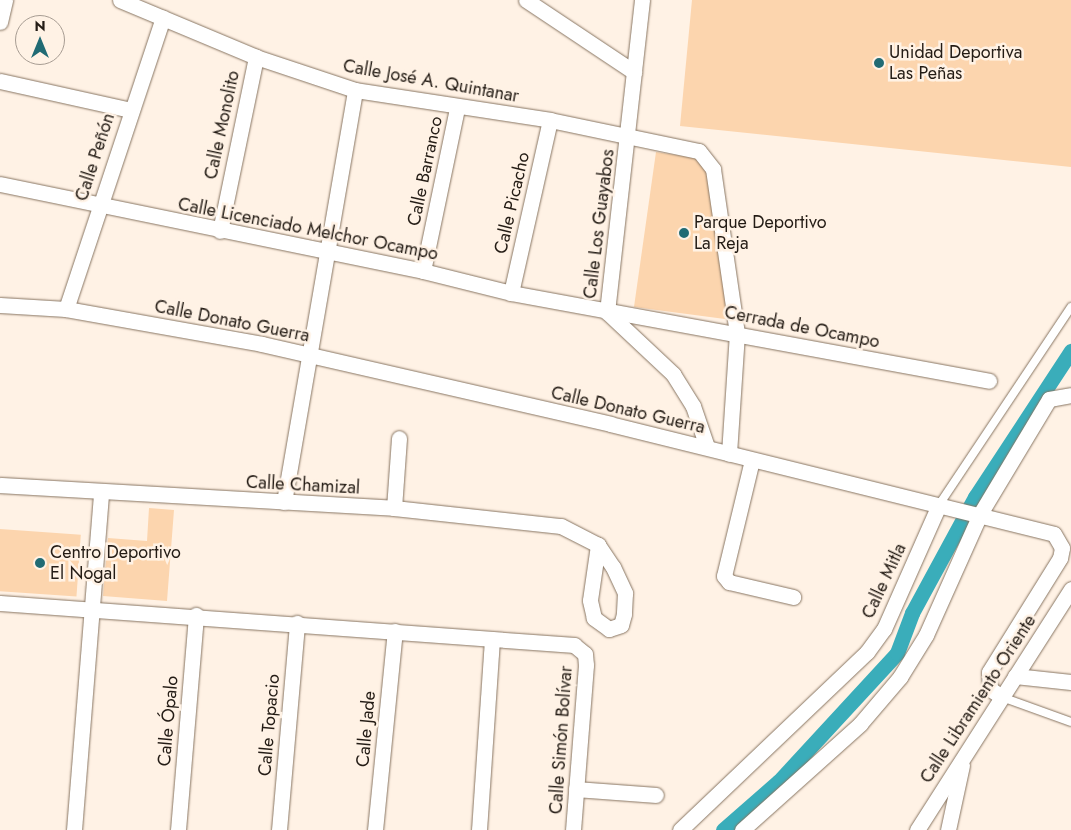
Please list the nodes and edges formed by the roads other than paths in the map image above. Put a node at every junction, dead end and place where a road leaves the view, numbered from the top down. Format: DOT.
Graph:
graph roads {
  1 [pos="5,0"];
  2 [pos="120,0"];
  3 [pos="526,0"];
  4 [pos="642,0"];
  5 [pos="163,18"];
  6 [pos="0,22"];
  7 [pos="256,57"];
  8 [pos="634,72"];
  9 [pos="0,81"];
  10 [pos="354,90"];
  11 [pos="457,108"];
  12 [pos="131,110"];
  13 [pos="550,120"];
  14 [pos="629,137"];
  15 [pos="0,184"];
  16 [pos="99,205"];
  17 [pos="220,231"];
  18 [pos="325,252"];
  19 [pos="423,271"];
  20 [pos="511,293"];
  21 [pos="0,305"];
  22 [pos="1071,307"];
  23 [pos="66,310"];
  24 [pos="607,312"];
  25 [pos="738,333"];
  26 [pos="307,355"];
  27 [pos="989,380"];
  28 [pos="1071,395"];
  29 [pos="398,438"];
  30 [pos="707,447"];
  31 [pos="729,454"];
  32 [pos="752,460"];
  33 [pos="0,485"];
  34 [pos="101,494"];
  35 [pos="284,502"];
  36 [pos="945,507"];
  37 [pos="394,508"];
  38 [pos="975,513"];
  39 [pos="598,545"];
  40 [pos="1071,589"];
  41 [pos="793,596"];
  42 [pos="0,603"];
  43 [pos="93,608"];
  44 [pos="196,616"];
  45 [pos="297,623"];
  46 [pos="395,631"];
  47 [pos="492,639"];
  48 [pos="1015,676"];
  49 [pos="1071,682"];
  50 [pos="1002,697"];
  51 [pos="1071,722"];
  52 [pos="964,755"];
  53 [pos="576,790"];
  54 [pos="656,795"];
  55 [pos="74,830"];
  56 [pos="178,830"];
  57 [pos="279,830"];
  58 [pos="376,830"];
  59 [pos="479,830"];
  60 [pos="573,830"];
  61 [pos="680,830"];
  62 [pos="742,830"];
  63 [pos="917,830"];
  64 [pos="948,830"];
  1 -- 6 [label="street"];
  2 -- 5 [label="street, Calle José A. Quintanar"];
  3 -- 8 [label="street"];
  4 -- 8 [label="street, Calle Los Guayabos"];
  5 -- 7 [label="street, Calle José A. Quintanar"];
  5 -- 12 [label="street, Calle Peñón"];
  7 -- 10 [label="street, Calle José A. Quintanar"];
  7 -- 17 [label="street, Calle Monolito"];
  8 -- 14 [label="street, Calle Los Guayabos"];
  9 -- 12 [label="street"];
  10 -- 11 [label="street, Calle José A. Quintanar"];
  10 -- 18 [label="street"];
  11 -- 13 [label="street, Calle José A. Quintanar"];
  11 -- 19 [label="street, Calle Barranco"];
  12 -- 16 [label="street, Calle Peñón"];
  13 -- 14 [label="street, Calle José A. Quintanar"];
  13 -- 20 [label="street, Calle Picacho"];
  14 -- 24 [label="street, Calle Los Guayabos"];
  14 -- 25 [label="street, Calle José A. Quintanar"];
  15 -- 16 [label="street, Calle Licenciado Melchor Ocampo"];
  16 -- 17 [label="street, Calle Licenciado Melchor Ocampo"];
  16 -- 23 [label="street, Calle Peñón"];
  17 -- 18 [label="street, Calle Licenciado Melchor Ocampo"];
  18 -- 19 [label="street, Calle Licenciado Melchor Ocampo"];
  18 -- 26 [label="street"];
  19 -- 20 [label="street, Calle Licenciado Melchor Ocampo"];
  20 -- 24 [label="street, Calle Licenciado Melchor Ocampo"];
  21 -- 23 [label="street, Calle Donato Guerra"];
  22 -- 36 [label="lane, Calle Mitla"];
  23 -- 26 [label="street, Calle Donato Guerra"];
  24 -- 25 [label="street, Cerrada de Ocampo"];
  24 -- 30 [label="street, Calle Los Guayabos"];
  25 -- 27 [label="street, Cerrada de Ocampo"];
  25 -- 31 [label="street, Calle José A. Quintanar"];
  26 -- 30 [label="street, Calle Donato Guerra"];
  26 -- 35 [label="street"];
  28 -- 38 [label="street"];
  29 -- 37 [label="street"];
  30 -- 31 [label="street, Calle Donato Guerra"];
  31 -- 32 [label="street, Calle Donato Guerra"];
  32 -- 36 [label="street, Calle Donato Guerra"];
  32 -- 41 [label="street"];
  33 -- 34 [label="street, Calle Chamizal"];
  34 -- 35 [label="street, Calle Chamizal"];
  34 -- 43 [label="street"];
  35 -- 37 [label="street, Calle Chamizal"];
  36 -- 38 [label="street, Calle Donato Guerra"];
  36 -- 61 [label="street, Calle Mitla"];
  37 -- 39 [label="street, Calle Chamizal"];
  38 -- 50 [label="street, Calle Donato Guerra"];
  38 -- 62 [label="street"];
  39 -- 39 [label="street"];
  40 -- 48 [label="street, Calle Libramiento Oriente"];
  42 -- 43 [label="street"];
  43 -- 44 [label="street"];
  43 -- 55 [label="street"];
  44 -- 45 [label="street"];
  44 -- 56 [label="street, Calle Ópalo"];
  45 -- 46 [label="street"];
  45 -- 57 [label="street, Calle Topacio"];
  46 -- 47 [label="street"];
  46 -- 58 [label="street, Calle Jade"];
  47 -- 53 [label="street, Calle Simón Bolívar"];
  47 -- 59 [label="street"];
  48 -- 49 [label="street"];
  48 -- 50 [label="street, Calle Libramiento Oriente"];
  50 -- 51 [label="lane"];
  50 -- 52 [label="street, Calle Libramiento Oriente"];
  52 -- 63 [label="street, Calle Libramiento Oriente"];
  52 -- 64 [label="street"];
  53 -- 54 [label="street"];
  53 -- 60 [label="street, Calle Simón Bolívar"];
}
